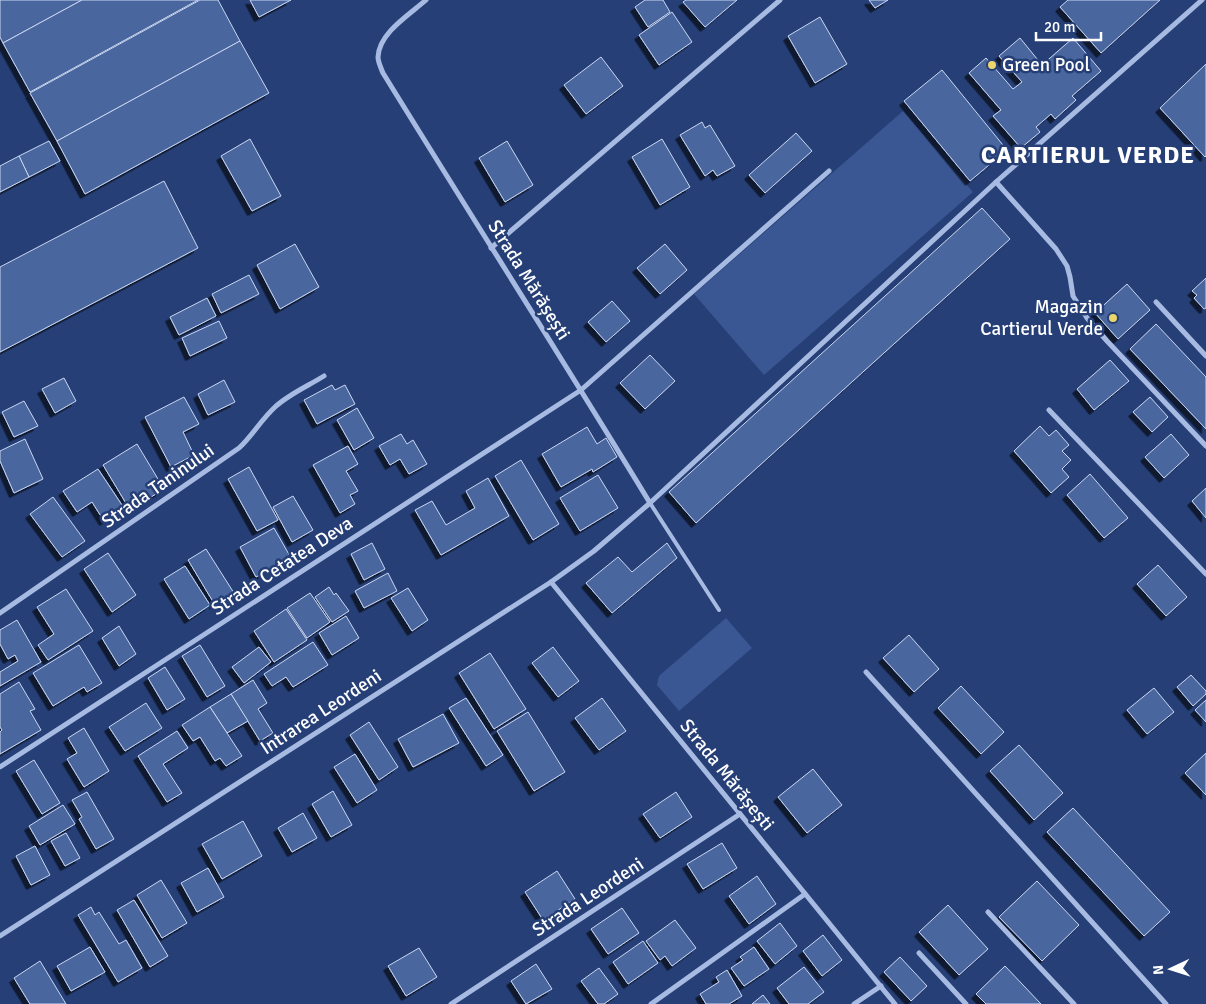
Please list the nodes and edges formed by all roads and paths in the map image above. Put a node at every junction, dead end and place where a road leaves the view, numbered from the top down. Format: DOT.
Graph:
graph roads {
  1 [pos="426,0"];
  2 [pos="780,0"];
  3 [pos="1202,0"];
  4 [pos="828,171"];
  5 [pos="996,182"];
  6 [pos="491,248"];
  7 [pos="1156,302"];
  8 [pos="1206,356"];
  9 [pos="324,376"];
  10 [pos="581,390"];
  11 [pos="1049,410"];
  12 [pos="1206,446"];
  13 [pos="650,503"];
  14 [pos="1206,574"];
  15 [pos="551,582"];
  16 [pos="719,610"];
  17 [pos="0,613"];
  18 [pos="866,672"];
  19 [pos="0,767"];
  20 [pos="740,814"];
  21 [pos="805,894"];
  22 [pos="988,912"];
  23 [pos="0,936"];
  24 [pos="919,953"];
  25 [pos="881,986"];
  26 [pos="451,1004"];
  27 [pos="651,1004"];
  28 [pos="854,1004"];
  29 [pos="895,1004"];
  30 [pos="966,1004"];
  31 [pos="1074,1004"];
  32 [pos="1166,1004"];
  1 -- 6 [label="street, Strada Mărășești"];
  2 -- 6 [label="street"];
  3 -- 5 [label="street, Intrarea Leordeni"];
  4 -- 10 [label="street, Strada Cetatea Deva"];
  5 -- 12 [label="street"];
  5 -- 13 [label="street, Intrarea Leordeni"];
  6 -- 10 [label="street, Strada Mărășești"];
  7 -- 8 [label="street"];
  9 -- 17 [label="street, Strada Taninului"];
  10 -- 13 [label="street, Strada Mărășești"];
  10 -- 19 [label="street, Strada Cetatea Deva"];
  11 -- 14 [label="street"];
  13 -- 15 [label="street, Intrarea Leordeni"];
  13 -- 16 [label="lane"];
  15 -- 20 [label="street, Strada Mărășești"];
  15 -- 23 [label="street, Intrarea Leordeni"];
  18 -- 32 [label="street"];
  20 -- 21 [label="street, Strada Mărășești"];
  20 -- 26 [label="street, Strada Leordeni"];
  21 -- 25 [label="street, Strada Mărășești"];
  21 -- 27 [label="street"];
  22 -- 31 [label="street"];
  24 -- 30 [label="street"];
  25 -- 28 [label="street"];
  25 -- 29 [label="street, Strada Mărășești"];
}
